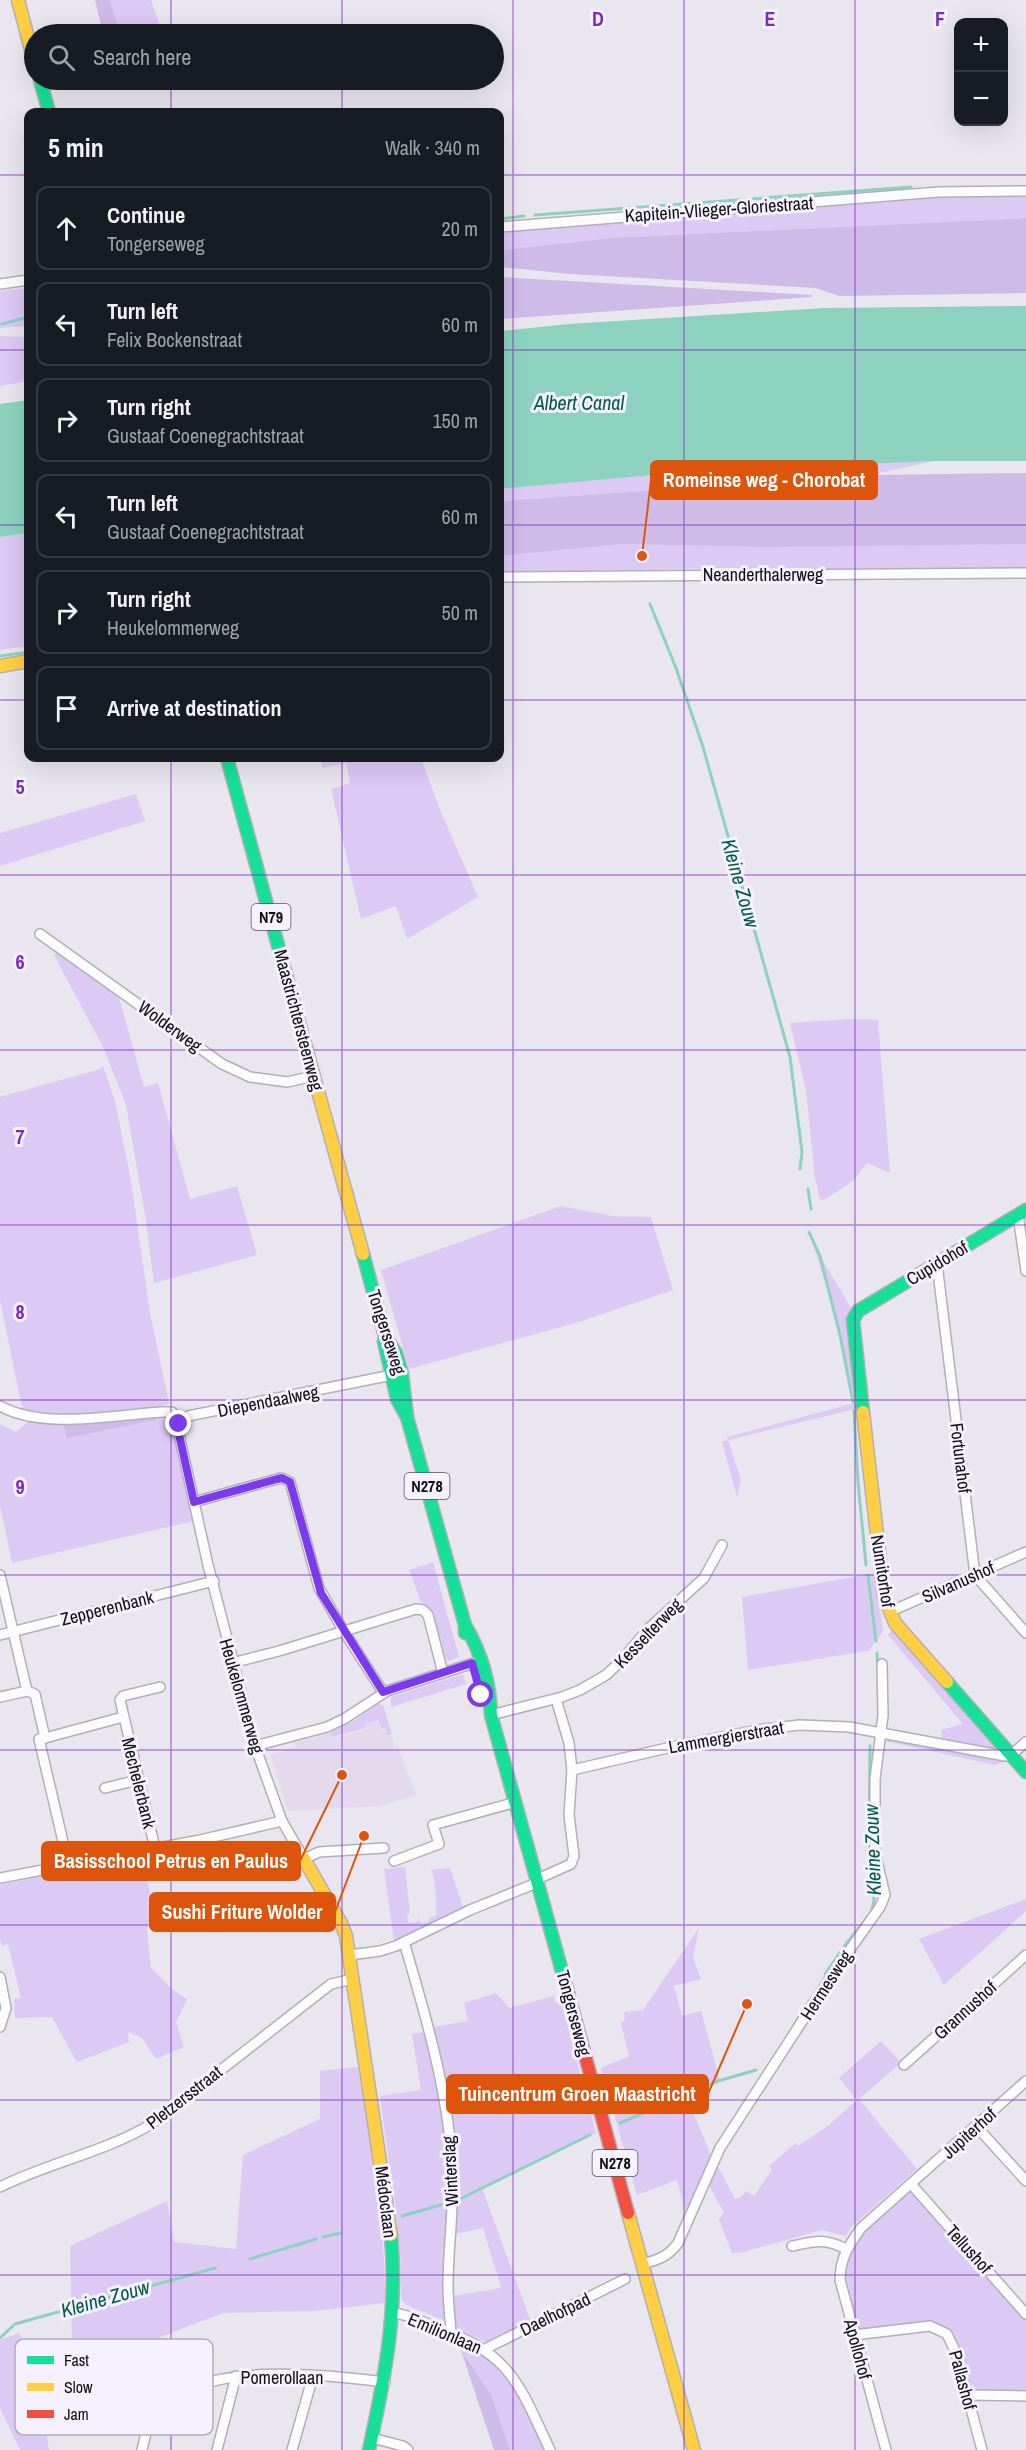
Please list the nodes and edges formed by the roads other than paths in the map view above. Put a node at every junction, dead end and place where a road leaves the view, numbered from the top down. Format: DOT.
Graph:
graph roads {
  1 [pos="18,0"];
  2 [pos="24,24"];
  3 [pos="43,90"];
  4 [pos="48,108"];
  5 [pos="1026,191"];
  6 [pos="504,227"];
  7 [pos="24,281"];
  8 [pos="0,284"];
  9 [pos="1026,573"];
  10 [pos="504,577"];
  11 [pos="24,663"];
  12 [pos="0,666"];
  13 [pos="228,762"];
  14 [pos="40,934"];
  15 [pos="314,1076"];
  16 [pos="352,1212"];
  17 [pos="1022,1212"];
  18 [pos="937,1264"];
  19 [pos="1026,1271"];
  20 [pos="853,1320"];
  21 [pos="396,1374"];
  22 [pos="0,1406"];
  23 [pos="180,1422"];
  24 [pos="194,1502"];
  25 [pos="722,1545"];
  26 [pos="1026,1552"];
  27 [pos="0,1575"];
  28 [pos="975,1575"];
  29 [pos="213,1581"];
  30 [pos="889,1612"];
  31 [pos="343,1630"];
  32 [pos="14,1631"];
  33 [pos="1026,1633"];
  34 [pos="0,1635"];
  35 [pos="476,1662"];
  36 [pos="232,1663"];
  37 [pos="882,1664"];
  38 [pos="443,1673"];
  39 [pos="160,1686"];
  40 [pos="27,1691"];
  41 [pos="383,1692"];
  42 [pos="0,1697"];
  43 [pos="556,1699"];
  44 [pos="491,1715"];
  45 [pos="123,1717"];
  46 [pos="880,1732"];
  47 [pos="45,1738"];
  48 [pos="1026,1742"];
  49 [pos="255,1746"];
  50 [pos="1011,1755"];
  51 [pos="572,1770"];
  52 [pos="1026,1772"];
  53 [pos="138,1780"];
  54 [pos="105,1788"];
  55 [pos="516,1802"];
  56 [pos="282,1821"];
  57 [pos="154,1848"];
  58 [pos="384,1848"];
  59 [pos="304,1859"];
  60 [pos="394,1861"];
  61 [pos="68,1863"];
  62 [pos="0,1878"];
  63 [pos="538,1880"];
  64 [pos="404,1942"];
  65 [pos="350,1955"];
  66 [pos="1026,1955"];
  67 [pos="0,1977"];
  68 [pos="353,1980"];
  69 [pos="0,2027"];
  70 [pos="904,2065"];
  71 [pos="1026,2081"];
  72 [pos="976,2126"];
  73 [pos="1026,2181"];
  74 [pos="911,2184"];
  75 [pos="0,2187"];
  76 [pos="792,2246"];
  77 [pos="846,2249"];
  78 [pos="642,2264"];
  79 [pos="625,2279"];
  80 [pos="393,2313"];
  81 [pos="1026,2314"];
  82 [pos="451,2332"];
  83 [pos="855,2335"];
  84 [pos="485,2349"];
  85 [pos="236,2376"];
  86 [pos="313,2376"];
  87 [pos="213,2382"];
  88 [pos="385,2382"];
  89 [pos="967,2395"];
  90 [pos="1026,2396"];
  91 [pos="147,2435"];
  92 [pos="370,2444"];
  93 [pos="142,2450"];
  94 [pos="217,2450"];
  95 [pos="292,2450"];
  96 [pos="408,2450"];
  97 [pos="550,2450"];
  98 [pos="694,2450"];
  99 [pos="886,2450"];
  100 [pos="982,2450"];
  1 -- 2 [label="main road"];
  3 -- 4 [label="main road"];
  5 -- 6 [label="street, Kapitein-Vlieger-Gloriestraat"];
  7 -- 8 [label="street"];
  9 -- 10 [label="street, Neanderthalerweg"];
  11 -- 12 [label="main road"];
  13 -- 15 [label="main road, Maastrichtersteenweg / N79"];
  14 -- 15 [label="street, Wolderweg"];
  15 -- 16 [label="main road, Maastrichtersteenweg / N79"];
  16 -- 21 [label="main road, Tongerseweg / N278"];
  17 -- 18 [label="main road, Cupidohof"];
  17 -- 19 [label="street"];
  18 -- 20 [label="main road, Cupidohof"];
  18 -- 28 [label="street, Fortunahof"];
  20 -- 30 [label="main road, Numitorhof"];
  21 -- 23 [label="street, Diependaalweg"];
  21 -- 35 [label="main road, Tongerseweg / N278"];
  22 -- 23 [label="street"];
  23 -- 24 [label="street, Heukelommerweg"];
  24 -- 29 [label="street, Heukelommerweg"];
  24 -- 31 [label="street"];
  25 -- 43 [label="street, Kesselterweg"];
  26 -- 28 [label="street, Silvanushof"];
  27 -- 32 [label="street"];
  28 -- 30 [label="street, Silvanushof"];
  28 -- 33 [label="street"];
  29 -- 32 [label="street, Zepperenbank"];
  29 -- 36 [label="street, Heukelommerweg"];
  30 -- 50 [label="main road, Numitorhof"];
  31 -- 36 [label="street"];
  31 -- 38 [label="street"];
  31 -- 41 [label="street"];
  32 -- 34 [label="street, Zepperenbank"];
  32 -- 40 [label="street"];
  35 -- 38 [label="street"];
  35 -- 44 [label="main road, Tongerseweg / N278"];
  36 -- 49 [label="street, Heukelommerweg"];
  37 -- 46 [label="street, Hermesweg"];
  38 -- 41 [label="street"];
  39 -- 45 [label="street, Mechelerbank"];
  40 -- 42 [label="street"];
  40 -- 47 [label="street"];
  41 -- 49 [label="street"];
  43 -- 44 [label="street, Kesselterweg"];
  43 -- 51 [label="street"];
  44 -- 55 [label="main road, Tongerseweg / N278"];
  45 -- 47 [label="street, Mechelerbank"];
  45 -- 53 [label="street, Mechelerbank"];
  46 -- 50 [label="street, Lammergierstraat"];
  46 -- 51 [label="street, Lammergierstraat"];
  46 -- 78 [label="street, Hermesweg"];
  47 -- 61 [label="street"];
  48 -- 50 [label="street"];
  49 -- 56 [label="street, Heukelommerweg"];
  50 -- 52 [label="main road, Numitorhof"];
  51 -- 63 [label="street"];
  53 -- 54 [label="street"];
  53 -- 57 [label="street, Mechelerbank"];
  55 -- 60 [label="street"];
  55 -- 63 [label="main road, Tongerseweg / N278"];
  56 -- 57 [label="street"];
  56 -- 59 [label="street, Heukelommerweg"];
  57 -- 61 [label="street"];
  58 -- 59 [label="street"];
  59 -- 65 [label="main road, Heukelommerweg"];
  61 -- 62 [label="street"];
  63 -- 64 [label="street"];
  63 -- 78 [label="main road, Tongerseweg / N278"];
  64 -- 65 [label="street"];
  64 -- 82 [label="street, Winterslag"];
  65 -- 68 [label="main road, Médoclaan"];
  66 -- 70 [label="street, Grannushof"];
  67 -- 69 [label="street"];
  68 -- 75 [label="street, Pletzersstraat"];
  68 -- 80 [label="main road, Médoclaan"];
  71 -- 72 [label="street, Jupiterhof"];
  72 -- 73 [label="street"];
  72 -- 74 [label="street, Jupiterhof"];
  74 -- 77 [label="street, Apollohof"];
  74 -- 81 [label="street, Tellushof"];
  76 -- 77 [label="street"];
  77 -- 83 [label="street, Apollohof"];
  78 -- 98 [label="main road, Tongerseweg / N278"];
  79 -- 84 [label="street, Daelhofpad"];
  80 -- 82 [label="street, Emilionlaan"];
  80 -- 88 [label="main road, Médoclaan"];
  82 -- 84 [label="street, Emilionlaan"];
  83 -- 89 [label="street, Pallashof"];
  83 -- 99 [label="street, Apollohof"];
  84 -- 97 [label="street, Emilionlaan"];
  85 -- 86 [label="street, Pomerollaan"];
  85 -- 87 [label="street, Pomerollaan"];
  85 -- 94 [label="street"];
  86 -- 88 [label="street, Pomerollaan"];
  86 -- 95 [label="street"];
  88 -- 92 [label="main road, Médoclaan"];
  89 -- 90 [label="street"];
  89 -- 100 [label="street, Pallashof"];
  91 -- 93 [label="street, Pomerollaan"];
  92 -- 96 [label="street"];
}
